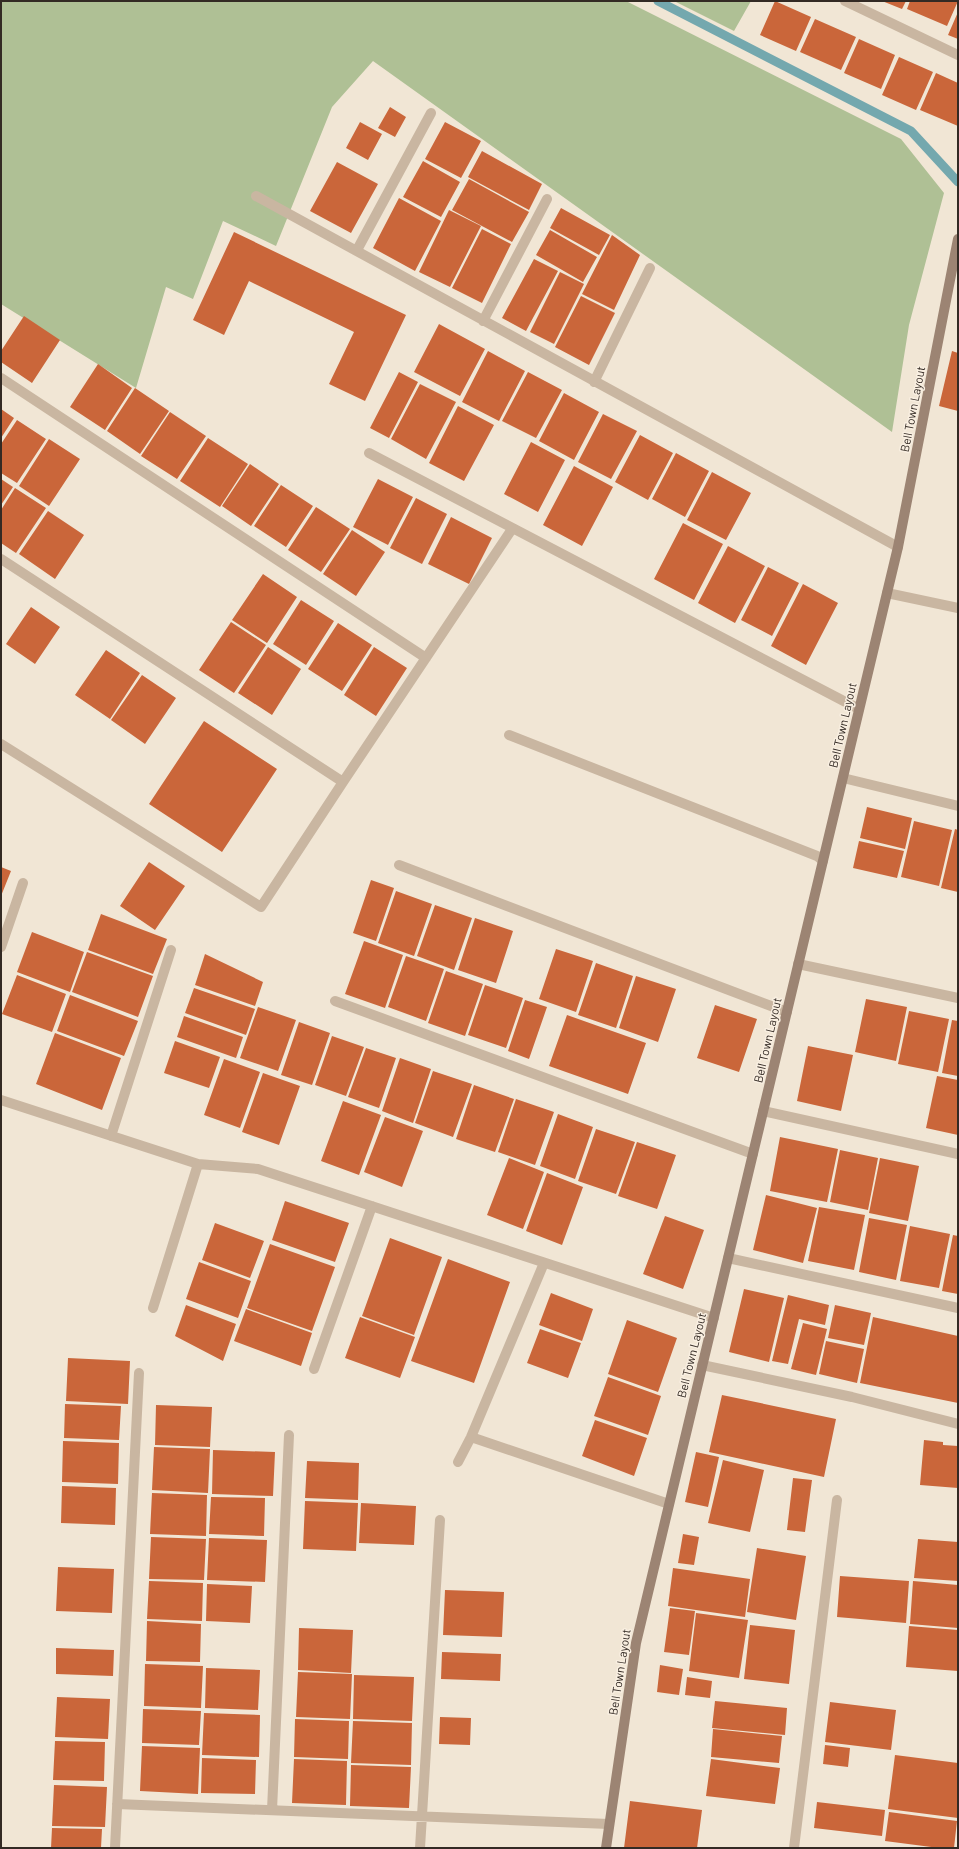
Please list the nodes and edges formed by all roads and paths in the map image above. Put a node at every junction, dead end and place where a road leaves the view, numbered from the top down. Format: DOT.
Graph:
graph roads {
  1 [pos="845,1"];
  2 [pos="958,55"];
  3 [pos="431,113"];
  4 [pos="256,196"];
  5 [pos="547,199"];
  6 [pos="958,238"];
  7 [pos="356,250"];
  8 [pos="650,268"];
  9 [pos="483,321"];
  10 [pos="1,378"];
  11 [pos="594,382"];
  12 [pos="369,454"];
  13 [pos="512,529"];
  14 [pos="898,547"];
  15 [pos="1,559"];
  16 [pos="887,594"];
  17 [pos="958,608"];
  18 [pos="426,658"];
  19 [pos="859,709"];
  20 [pos="509,735"];
  21 [pos="1,744"];
  22 [pos="843,778"];
  23 [pos="343,782"];
  24 [pos="958,806"];
  25 [pos="823,860"];
  26 [pos="399,865"];
  27 [pos="23,883"];
  28 [pos="1,947"];
  29 [pos="171,950"];
  30 [pos="798,964"];
  31 [pos="958,998"];
  32 [pos="334,1000"];
  33 [pos="787,1012"];
  34 [pos="1,1100"];
  35 [pos="763,1111"];
  36 [pos="111,1136"];
  37 [pos="753,1154"];
  38 [pos="958,1154"];
  39 [pos="198,1164"];
  40 [pos="372,1206"];
  41 [pos="728,1258"];
  42 [pos="544,1263"];
  43 [pos="153,1308"];
  44 [pos="958,1308"];
  45 [pos="714,1318"];
  46 [pos="702,1365"];
  47 [pos="314,1369"];
  48 [pos="139,1373"];
  49 [pos="958,1424"];
  50 [pos="289,1435"];
  51 [pos="471,1437"];
  52 [pos="458,1462"];
  53 [pos="837,1500"];
  54 [pos="669,1504"];
  55 [pos="440,1520"];
  56 [pos="117,1804"];
  57 [pos="272,1810"];
  58 [pos="422,1815"];
  59 [pos="609,1824"];
  60 [pos="115,1848"];
  61 [pos="420,1848"];
  62 [pos="606,1848"];
  63 [pos="794,1848"];
  1 -- 2 [label="street"];
  3 -- 7 [label="street"];
  4 -- 7 [label="street"];
  5 -- 9 [label="street"];
  6 -- 14 [label="street, Bell Town Layout"];
  7 -- 9 [label="street"];
  8 -- 11 [label="street"];
  9 -- 11 [label="street"];
  10 -- 18 [label="street"];
  11 -- 14 [label="street"];
  12 -- 13 [label="street"];
  13 -- 18 [label="street"];
  13 -- 19 [label="street"];
  14 -- 16 [label="street, Bell Town Layout"];
  15 -- 23 [label="street"];
  16 -- 17 [label="street"];
  16 -- 19 [label="street, Bell Town Layout"];
  18 -- 23 [label="street"];
  19 -- 22 [label="street, Bell Town Layout"];
  20 -- 25 [label="street"];
  21 -- 23 [label="street"];
  22 -- 24 [label="street"];
  22 -- 25 [label="street, Bell Town Layout"];
  25 -- 30 [label="street, Bell Town Layout"];
  26 -- 33 [label="street"];
  27 -- 28 [label="street"];
  29 -- 36 [label="street"];
  30 -- 31 [label="street"];
  30 -- 33 [label="street, Bell Town Layout"];
  32 -- 37 [label="street"];
  33 -- 35 [label="street, Bell Town Layout"];
  34 -- 36 [label="street"];
  35 -- 37 [label="street, Bell Town Layout"];
  35 -- 38 [label="street"];
  36 -- 39 [label="street"];
  37 -- 41 [label="street, Bell Town Layout"];
  39 -- 40 [label="street"];
  39 -- 43 [label="street"];
  40 -- 42 [label="street"];
  40 -- 47 [label="street"];
  41 -- 44 [label="street"];
  41 -- 45 [label="street, Bell Town Layout"];
  42 -- 45 [label="street"];
  42 -- 51 [label="street"];
  45 -- 46 [label="street, Bell Town Layout"];
  46 -- 49 [label="street"];
  46 -- 54 [label="street, Bell Town Layout"];
  48 -- 56 [label="street"];
  50 -- 57 [label="street"];
  51 -- 52 [label="street"];
  51 -- 54 [label="street"];
  53 -- 63 [label="street"];
  54 -- 59 [label="street, Bell Town Layout"];
  55 -- 58 [label="street"];
  56 -- 57 [label="street"];
  56 -- 60 [label="street"];
  57 -- 58 [label="street"];
  58 -- 59 [label="street"];
  58 -- 61 [label="street"];
  59 -- 62 [label="street, Bell Town Layout"];
}
